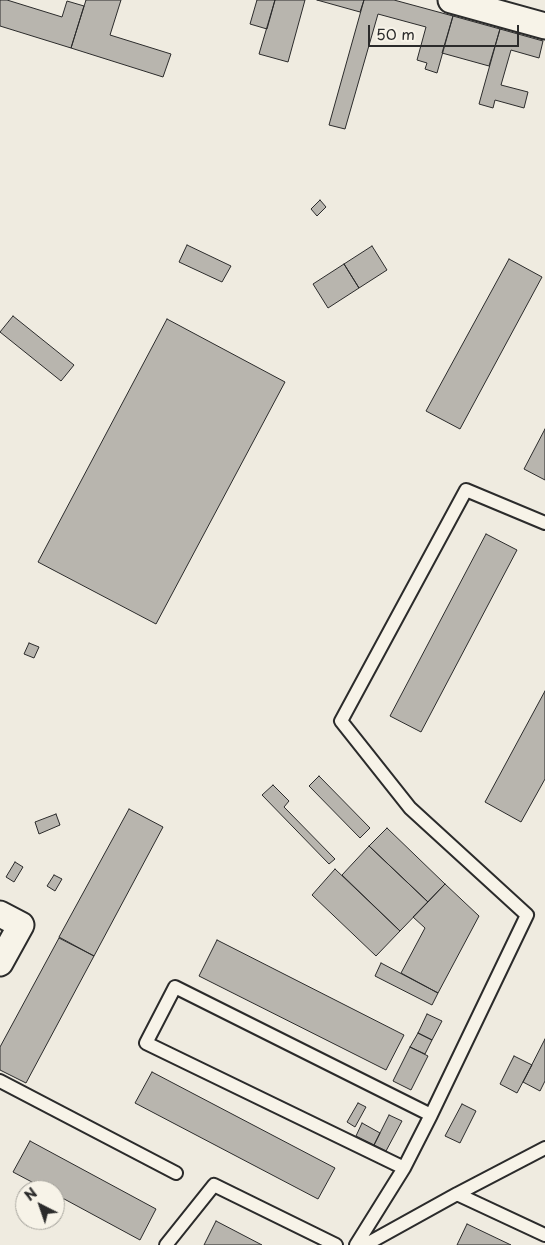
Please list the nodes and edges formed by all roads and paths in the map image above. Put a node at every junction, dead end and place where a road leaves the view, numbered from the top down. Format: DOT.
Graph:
graph roads {
  1 [pos="452,0"];
  2 [pos="545,26"];
  3 [pos="545,523"];
  4 [pos="0,914"];
  5 [pos="0,963"];
  6 [pos="0,1081"];
  7 [pos="431,1115"];
  8 [pos="545,1148"];
  9 [pos="404,1168"];
  10 [pos="176,1173"];
  11 [pos="457,1194"];
  12 [pos="545,1235"];
  13 [pos="166,1245"];
  14 [pos="336,1245"];
  15 [pos="356,1245"];
  16 [pos="365,1245"];
  1 -- 2 [label="street"];
  3 -- 7 [label="lane"];
  4 -- 5 [label="street"];
  6 -- 10 [label="lane"];
  7 -- 9 [label="lane"];
  7 -- 9 [label="lane"];
  8 -- 11 [label="lane"];
  9 -- 15 [label="lane"];
  11 -- 12 [label="lane"];
  11 -- 16 [label="lane"];
  13 -- 14 [label="lane"];
}
